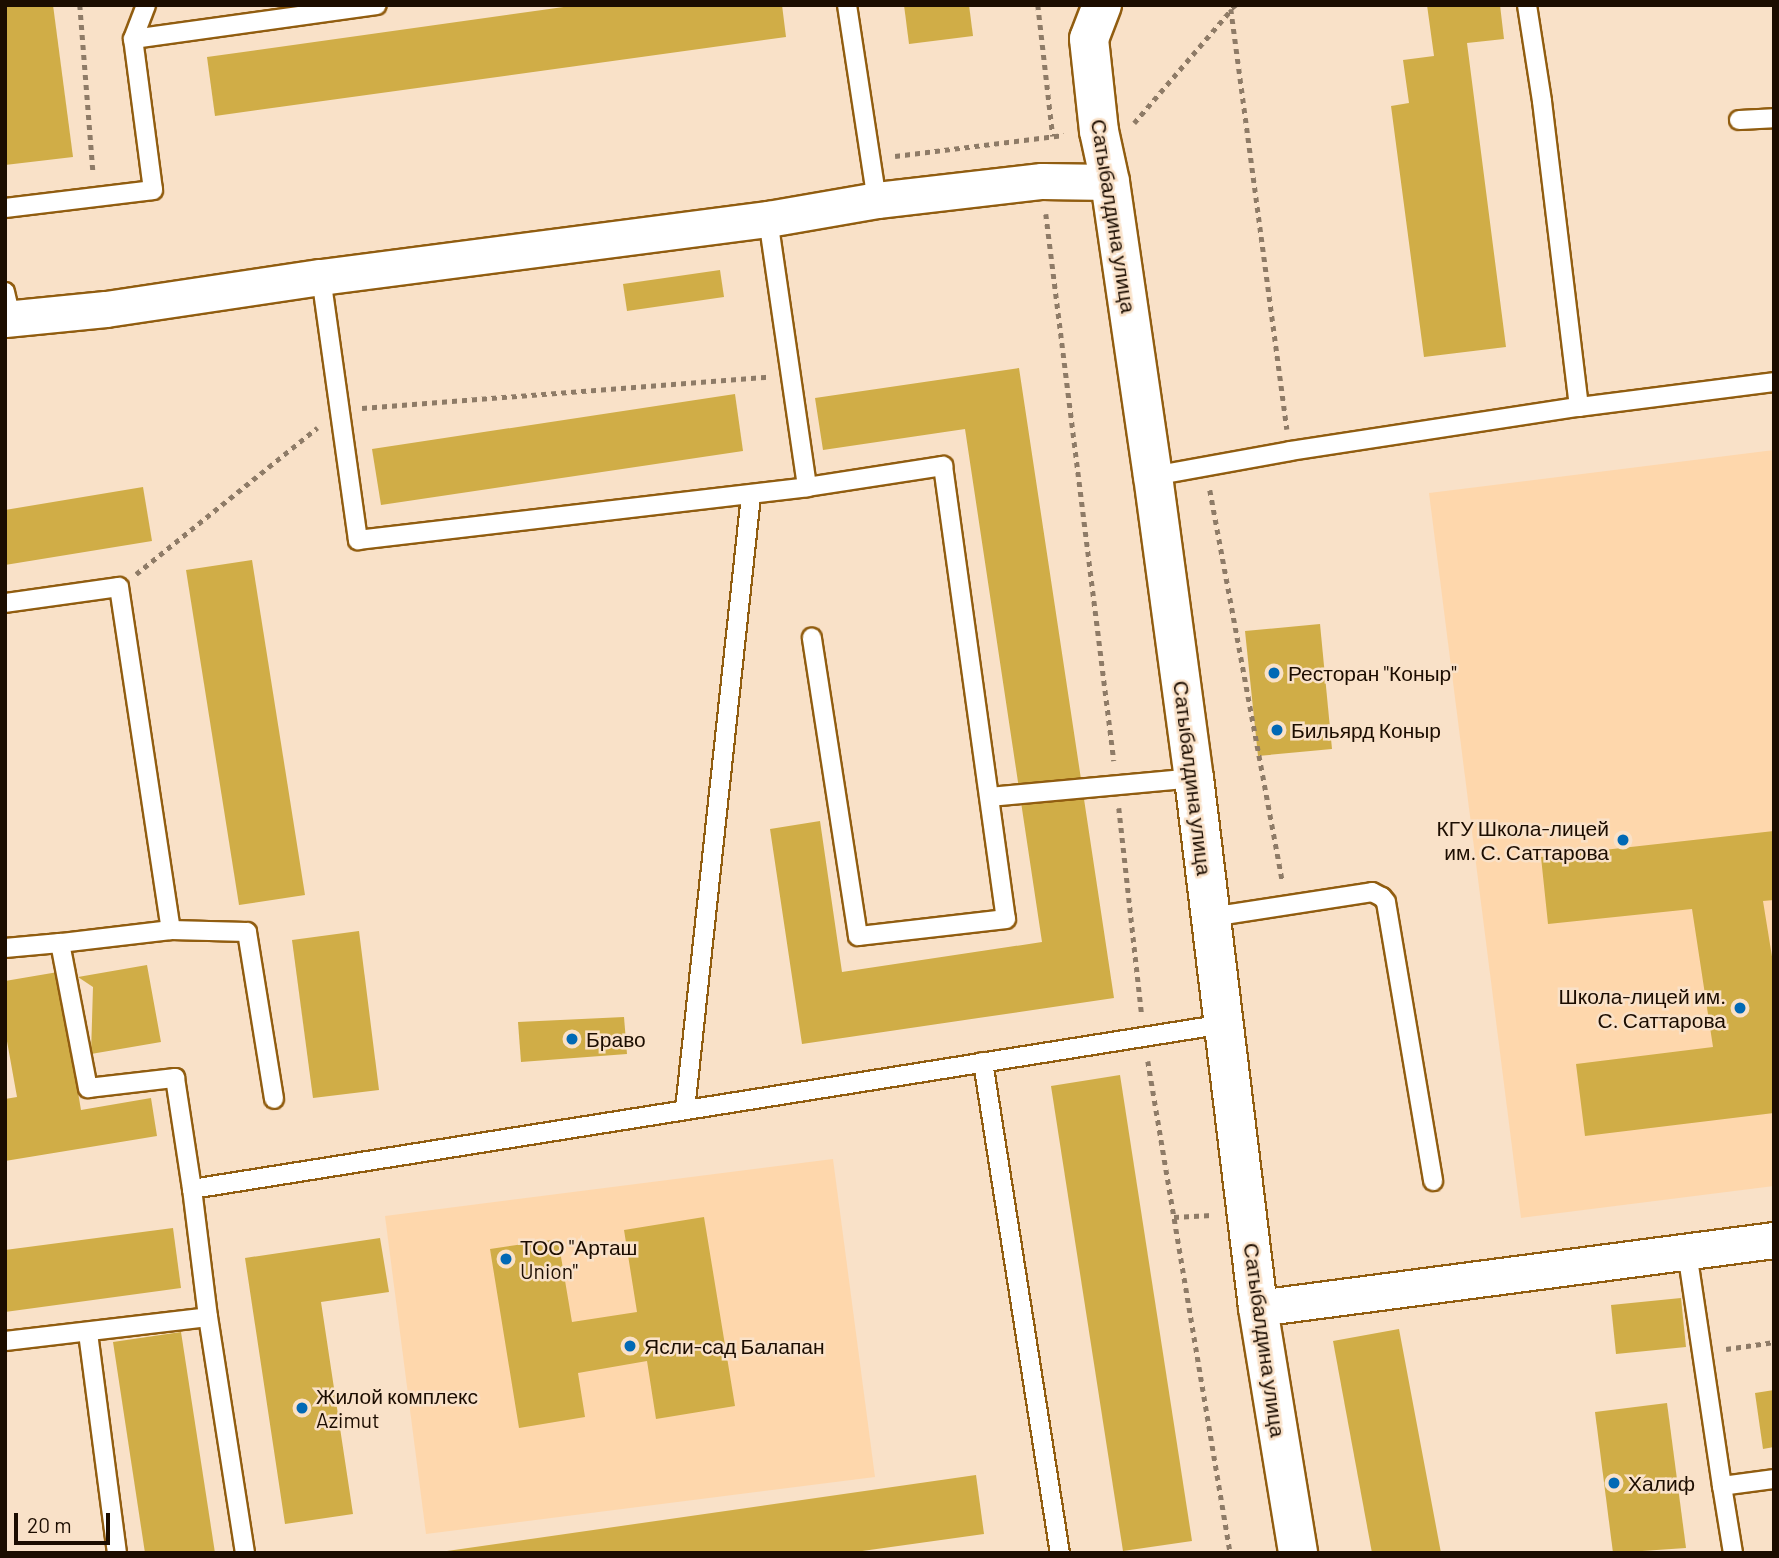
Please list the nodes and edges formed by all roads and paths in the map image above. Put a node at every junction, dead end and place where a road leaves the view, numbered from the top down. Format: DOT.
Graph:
graph roads {
  1 [pos="80,5"];
  2 [pos="146,5"];
  3 [pos="377,5"];
  4 [pos="847,5"];
  5 [pos="1038,5"];
  6 [pos="1236,5"];
  7 [pos="1527,5"];
  8 [pos="1092,16"];
  9 [pos="133,39"];
  10 [pos="1774,118"];
  11 [pos="1739,120"];
  12 [pos="1053,136"];
  13 [pos="1042,181"];
  14 [pos="1110,182"];
  15 [pos="95,197"];
  16 [pos="877,200"];
  17 [pos="5,208"];
  18 [pos="768,219"];
  19 [pos="321,277"];
  20 [pos="7,310"];
  21 [pos="791,375"];
  22 [pos="1774,382"];
  23 [pos="1579,407"];
  24 [pos="341,409"];
  25 [pos="1290,451"];
  26 [pos="1205,466"];
  27 [pos="1153,476"];
  28 [pos="807,487"];
  29 [pos="751,495"];
  30 [pos="119,587"];
  31 [pos="5,603"];
  32 [pos="812,638"];
  33 [pos="1194,778"];
  34 [pos="1117,784"];
  35 [pos="990,797"];
  36 [pos="1287,905"];
  37 [pos="1211,917"];
  38 [pos="172,930"];
  39 [pos="60,943"];
  40 [pos="5,948"];
  41 [pos="1225,1024"];
  42 [pos="1144,1036"];
  43 [pos="983,1062"];
  44 [pos="274,1100"];
  45 [pos="685,1110"];
  46 [pos="1433,1181"];
  47 [pos="192,1189"];
  48 [pos="1774,1240"];
  49 [pos="1687,1252"];
  50 [pos="1258,1308"];
  51 [pos="208,1317"];
  52 [pos="88,1333"];
  53 [pos="5,1341"];
  54 [pos="1774,1342"];
  55 [pos="1702,1352"];
  56 [pos="1774,1479"];
  57 [pos="1722,1486"];
  58 [pos="117,1553"];
  59 [pos="245,1553"];
  60 [pos="1060,1553"];
  61 [pos="1230,1553"];
  62 [pos="1298,1553"];
  63 [pos="1733,1553"];
  1 -- 15 [label="path"];
  2 -- 9 [label="lane"];
  3 -- 9 [label="lane"];
  4 -- 16 [label="lane"];
  5 -- 12 [label="path"];
  6 -- 25 [label="path"];
  7 -- 23 [label="lane"];
  8 -- 14 [label="street, Сатыбалдина улица"];
  9 -- 15 [label="lane"];
  10 -- 11 [label="lane"];
  13 -- 14 [label="street"];
  13 -- 16 [label="street"];
  13 -- 34 [label="path"];
  14 -- 27 [label="street, Сатыбалдина улица"];
  15 -- 17 [label="lane"];
  16 -- 18 [label="street"];
  18 -- 19 [label="street"];
  18 -- 21 [label="lane"];
  19 -- 20 [label="street"];
  19 -- 24 [label="lane"];
  21 -- 24 [label="path"];
  21 -- 28 [label="lane"];
  22 -- 23 [label="lane"];
  23 -- 25 [label="lane"];
  24 -- 29 [label="lane"];
  24 -- 30 [label="path"];
  25 -- 26 [label="lane"];
  26 -- 27 [label="lane"];
  26 -- 36 [label="path"];
  27 -- 33 [label="street, Сатыбалдина улица"];
  28 -- 29 [label="lane"];
  28 -- 35 [label="lane"];
  29 -- 45 [label="lane"];
  30 -- 31 [label="lane"];
  30 -- 38 [label="lane"];
  32 -- 35 [label="lane"];
  33 -- 34 [label="lane"];
  33 -- 37 [label="street, Сатыбалдина улица"];
  34 -- 35 [label="lane"];
  34 -- 42 [label="path"];
  36 -- 37 [label="lane"];
  36 -- 46 [label="lane"];
  37 -- 41 [label="street, Сатыбалдина улица"];
  38 -- 39 [label="lane"];
  38 -- 44 [label="lane"];
  39 -- 40 [label="lane"];
  39 -- 47 [label="lane"];
  41 -- 42 [label="lane"];
  41 -- 50 [label="street, Сатыбалдина улица"];
  42 -- 43 [label="lane"];
  42 -- 61 [label="path"];
  43 -- 45 [label="lane"];
  43 -- 60 [label="lane"];
  45 -- 47 [label="lane"];
  47 -- 51 [label="lane"];
  48 -- 49 [label="street"];
  49 -- 50 [label="street"];
  49 -- 55 [label="lane"];
  50 -- 62 [label="street, Сатыбалдина улица"];
  51 -- 52 [label="lane"];
  51 -- 59 [label="lane"];
  52 -- 53 [label="lane"];
  52 -- 58 [label="lane"];
  54 -- 55 [label="path"];
  55 -- 57 [label="lane"];
  56 -- 57 [label="lane"];
  57 -- 63 [label="lane"];
}
